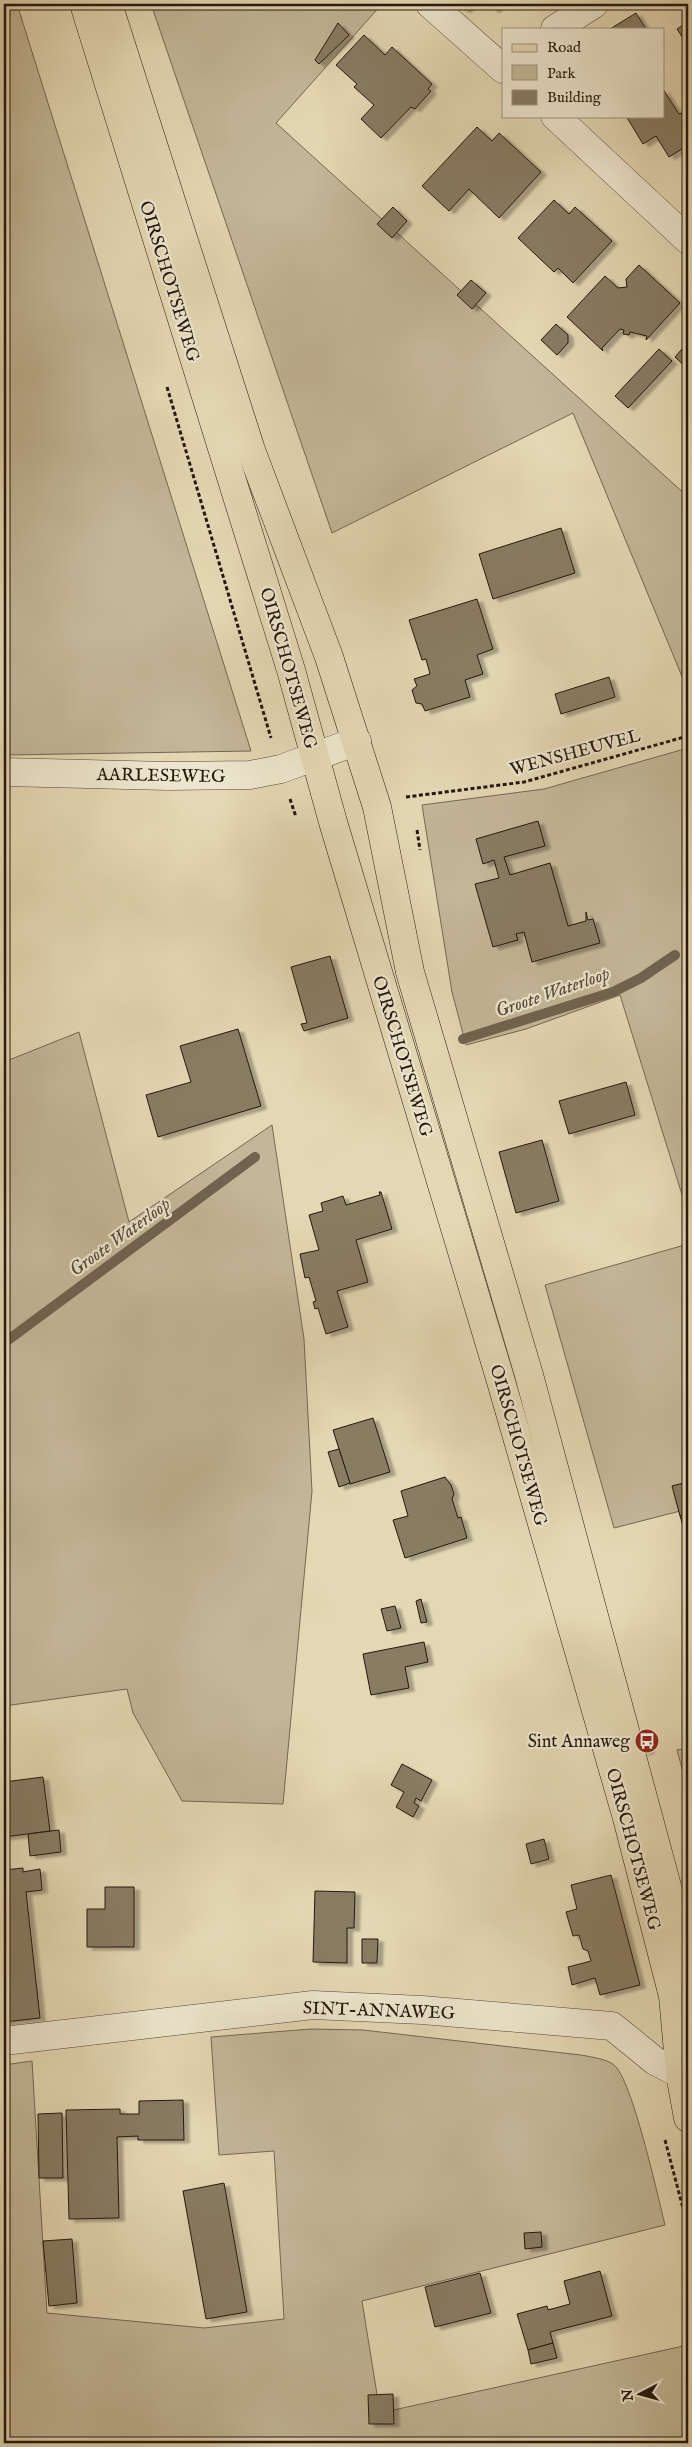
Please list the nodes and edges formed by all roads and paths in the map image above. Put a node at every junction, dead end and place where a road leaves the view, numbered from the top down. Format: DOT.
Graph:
graph roads {
  1 [pos="84,4"];
  2 [pos="108,4"];
  3 [pos="430,4"];
  4 [pos="594,4"];
  5 [pos="557,28"];
  6 [pos="502,65"];
  7 [pos="556,118"];
  8 [pos="688,240"];
  9 [pos="688,736"];
  10 [pos="357,741"];
  11 [pos="315,757"];
  12 [pos="4,772"];
  13 [pos="408,796"];
  14 [pos="688,1964"];
  15 [pos="681,1994"];
  16 [pos="4,2041"];
  17 [pos="680,2074"];
  18 [pos="688,2118"];
  19 [pos="664,2136"];
  20 [pos="688,2227"];
  1 -- 11 [label="main road, OIRSCHOTSEWEG"];
  2 -- 10 [label="main road, OIRSCHOTSEWEG"];
  3 -- 6 [label="street"];
  4 -- 5 [label="street"];
  7 -- 8 [label="street"];
  9 -- 13 [label="path, WENSHEUVEL"];
  10 -- 11 [label="street, AARLESEWEG"];
  10 -- 14 [label="main road, OIRSCHOTSEWEG"];
  11 -- 12 [label="street, AARLESEWEG"];
  11 -- 15 [label="main road, OIRSCHOTSEWEG"];
  15 -- 17 [label="main road, OIRSCHOTSEWEG"];
  16 -- 17 [label="street, SINT-ANNAWEG"];
  17 -- 18 [label="main road, OIRSCHOTSEWEG"];
  19 -- 20 [label="path"];
}
